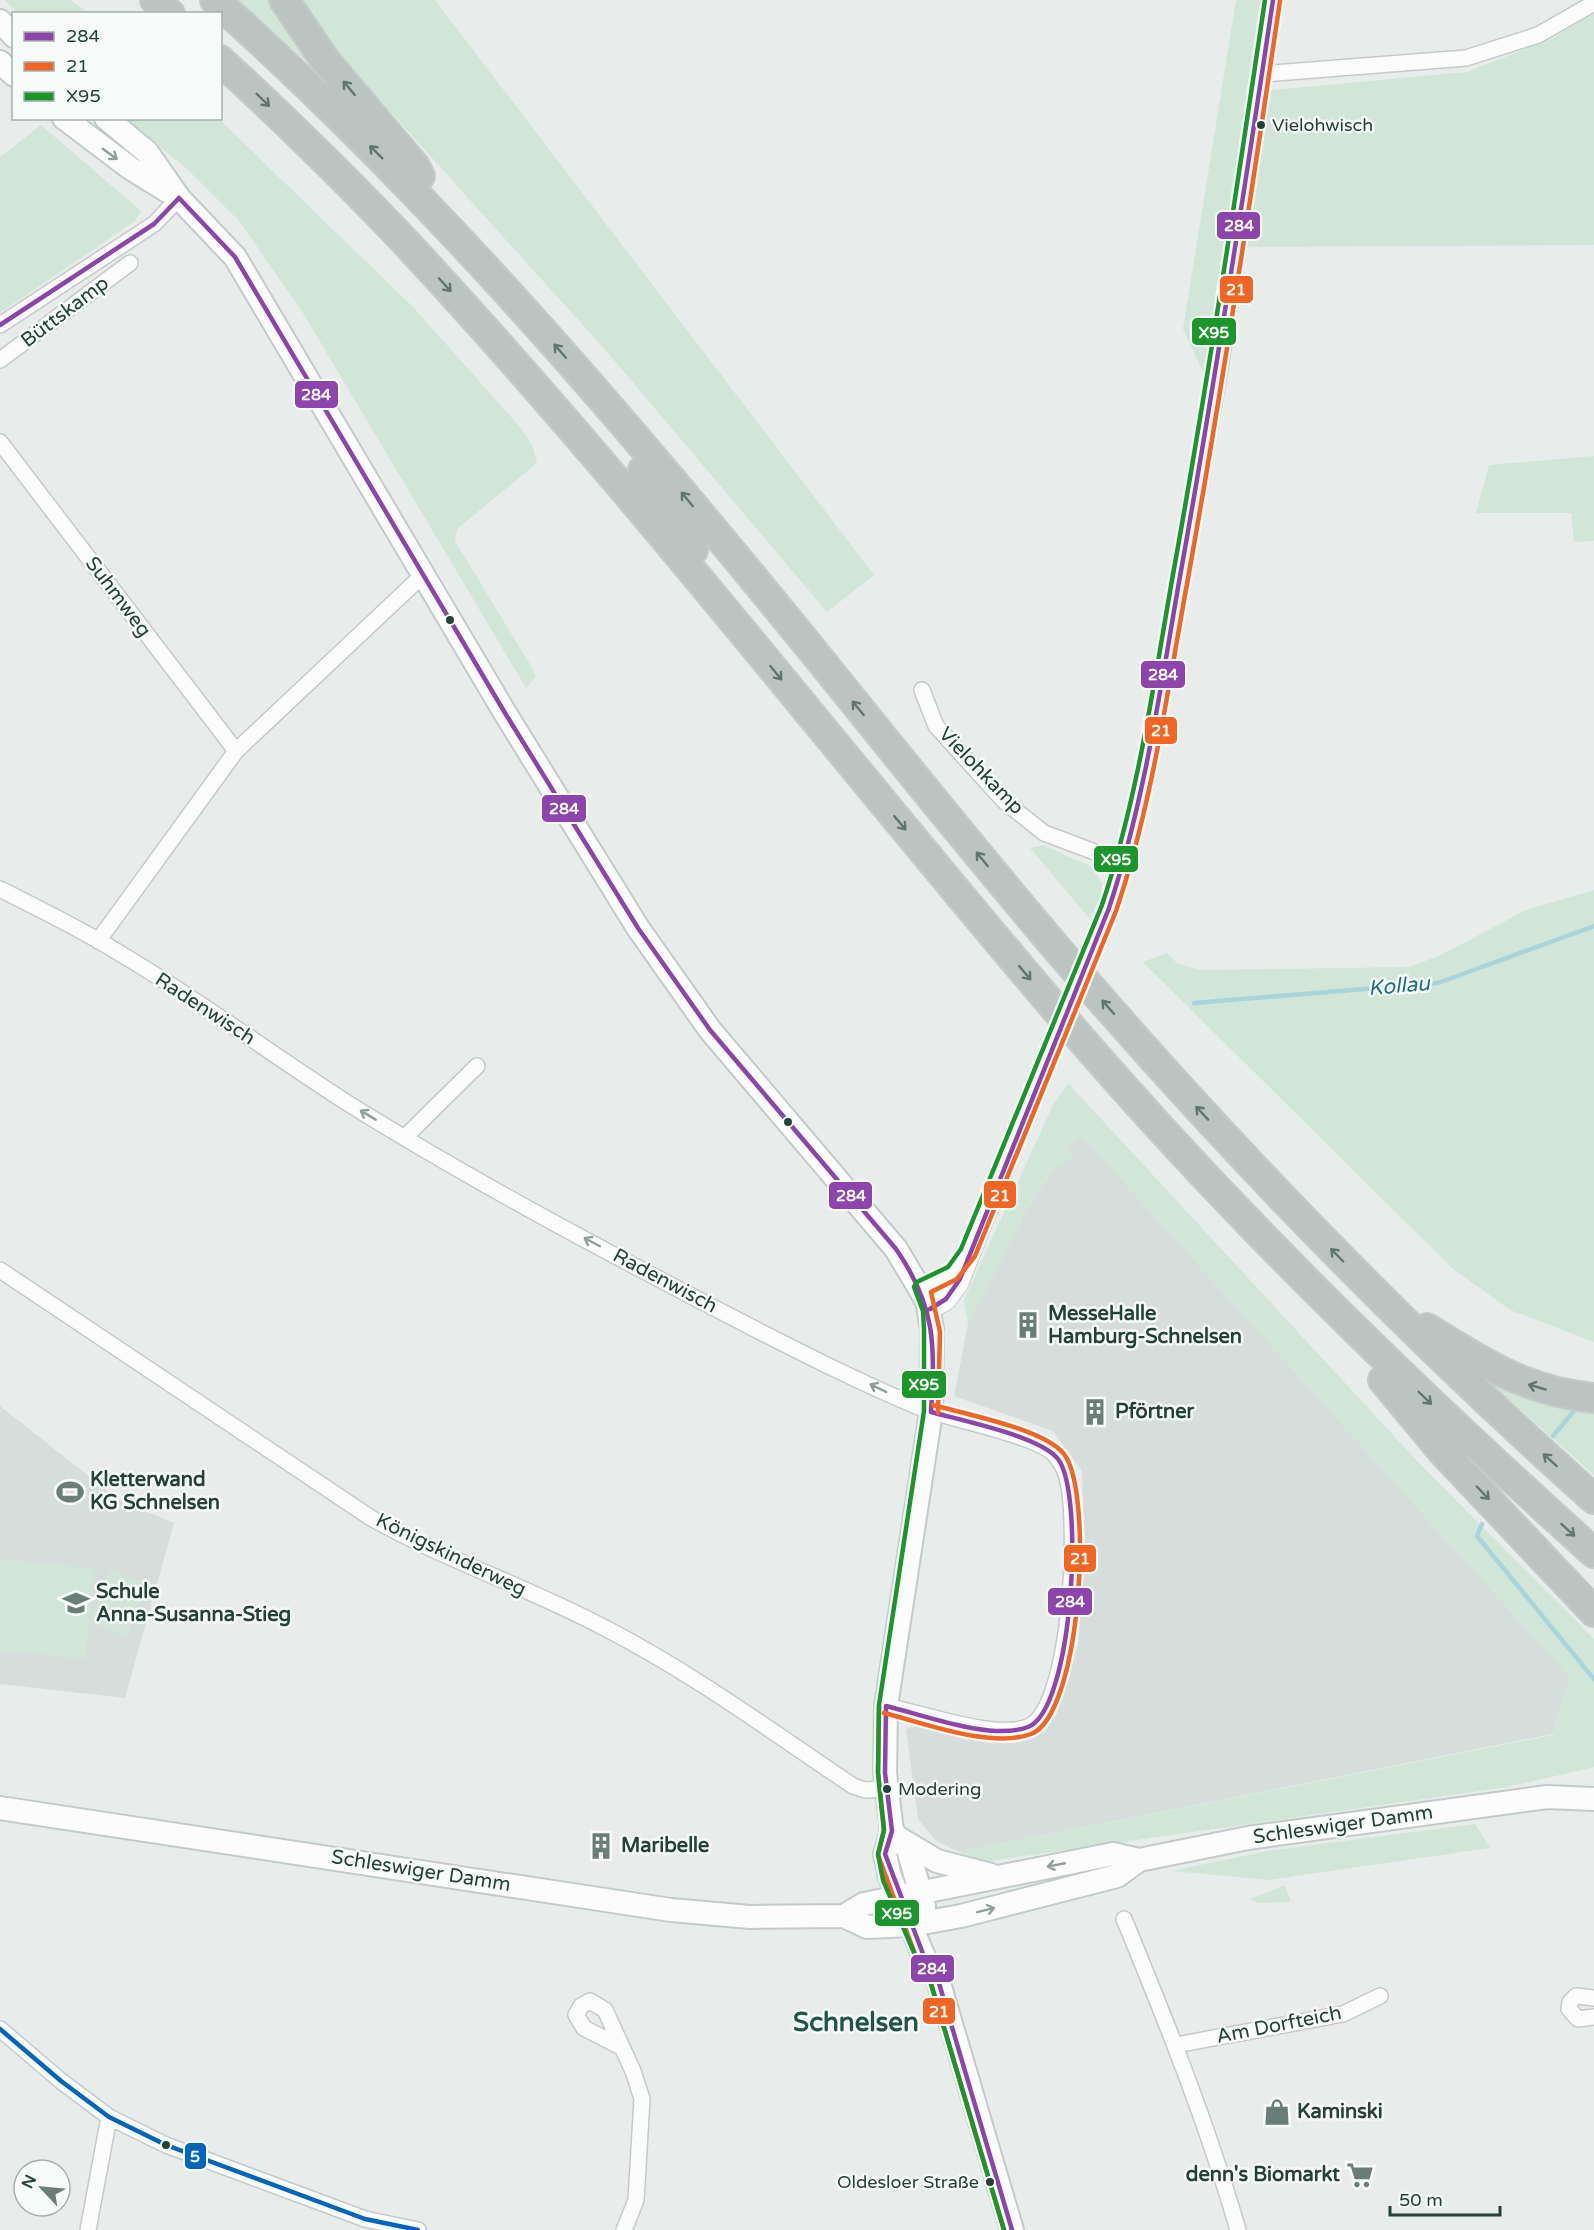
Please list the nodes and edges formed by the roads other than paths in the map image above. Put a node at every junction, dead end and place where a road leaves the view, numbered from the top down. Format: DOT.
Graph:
graph roads {
  1 [pos="155,0"];
  2 [pos="215,0"];
  3 [pos="284,0"];
  4 [pos="1273,0"];
  5 [pos="1594,3"];
  6 [pos="168,12"];
  7 [pos="0,21"];
  8 [pos="12,34"];
  9 [pos="0,62"];
  10 [pos="222,62"];
  11 [pos="12,73"];
  12 [pos="1262,75"];
  13 [pos="67,120"];
  14 [pos="108,120"];
  15 [pos="179,198"];
  16 [pos="445,224"];
  17 [pos="130,263"];
  18 [pos="0,325"];
  19 [pos="0,360"];
  20 [pos="593,390"];
  21 [pos="562,417"];
  22 [pos="0,442"];
  23 [pos="670,513"];
  24 [pos="424,574"];
  25 [pos="778,608"];
  26 [pos="748,639"];
  27 [pos="922,690"];
  28 [pos="236,752"];
  29 [pos="1124,863"];
  30 [pos="0,889"];
  31 [pos="98,941"];
  32 [pos="477,1066"];
  33 [pos="405,1137"];
  34 [pos="968,1253"];
  35 [pos="0,1270"];
  36 [pos="921,1288"];
  37 [pos="1377,1297"];
  38 [pos="930,1309"];
  39 [pos="1337,1314"];
  40 [pos="1594,1398"];
  41 [pos="931,1412"];
  42 [pos="1594,1499"];
  43 [pos="1594,1553"];
  44 [pos="1594,1612"];
  45 [pos="886,1706"];
  46 [pos="1594,1783"];
  47 [pos="886,1789"];
  48 [pos="1547,1797"];
  49 [pos="1594,1799"];
  50 [pos="0,1808"];
  51 [pos="895,1835"];
  52 [pos="1139,1860"];
  53 [pos="998,1876"];
  54 [pos="910,1894"];
  55 [pos="844,1916"];
  56 [pos="1124,1919"];
  57 [pos="920,1924"];
  58 [pos="1380,1996"];
  59 [pos="1594,1998"];
  60 [pos="1594,2017"];
  61 [pos="0,2029"];
  62 [pos="1176,2045"];
  63 [pos="621,2047"];
  64 [pos="110,2117"];
  65 [pos="363,2225"];
  66 [pos="88,2230"];
  67 [pos="418,2230"];
  68 [pos="624,2230"];
  69 [pos="1012,2230"];
  70 [pos="1238,2230"];
  1 -- 6 [label="highway"];
  16 -- 2 [label="highway, one-way"];
  16 -- 3 [label="highway, one-way"];
  4 -- 12 [label="street"];
  5 -- 12 [label="street"];
  7 -- 8 [label="main road"];
  9 -- 11 [label="main road"];
  10 -- 21 [label="highway, one-way"];
  12 -- 29 [label="street"];
  13 -- 15 [label="main road, one-way"];
  14 -- 15 [label="main road"];
  15 -- 18 [label="street"];
  15 -- 24 [label="main road"];
  20 -- 16 [label="highway, one-way"];
  17 -- 19 [label="street, Büttskamp"];
  20 -- 23 [label="highway"];
  25 -- 20 [label="highway, one-way"];
  21 -- 23 [label="highway"];
  21 -- 26 [label="highway"];
  22 -- 28 [label="street, Suhmweg"];
  23 -- 25 [label="highway"];
  23 -- 26 [label="highway"];
  24 -- 28 [label="street"];
  24 -- 36 [label="main road"];
  37 -- 25 [label="highway, one-way"];
  26 -- 39 [label="highway, one-way"];
  27 -- 29 [label="street, Vielohkamp"];
  28 -- 31 [label="street"];
  29 -- 34 [label="street, bridge"];
  30 -- 31 [label="street, Radenwisch"];
  33 -- 31 [label="street, Radenwisch, one-way"];
  32 -- 33 [label="street"];
  41 -- 33 [label="street, Radenwisch, one-way"];
  34 -- 36 [label="street"];
  34 -- 38 [label="street"];
  35 -- 47 [label="street, Königskinderweg"];
  36 -- 38 [label="main road"];
  40 -- 37 [label="highway, one-way"];
  42 -- 37 [label="highway, one-way"];
  38 -- 41 [label="main road"];
  39 -- 43 [label="highway, one-way"];
  39 -- 44 [label="highway, one-way"];
  41 -- 45 [label="main road"];
  41 -- 45 [label="street"];
  45 -- 47 [label="main road"];
  46 -- 48 [label="main road, Schleswiger Damm"];
  47 -- 51 [label="main road"];
  48 -- 49 [label="main road, Schleswiger Damm"];
  48 -- 52 [label="main road, Schleswiger Damm"];
  50 -- 55 [label="main road, Schleswiger Damm"];
  51 -- 53 [label="main road"];
  51 -- 54 [label="main road"];
  52 -- 53 [label="main road, Schleswiger Damm, one-way"];
  57 -- 52 [label="main road, Schleswiger Damm, one-way"];
  53 -- 54 [label="main road, Schleswiger Damm"];
  54 -- 55 [label="main road, Schleswiger Damm"];
  54 -- 57 [label="main road"];
  55 -- 57 [label="main road, Schleswiger Damm"];
  56 -- 62 [label="street"];
  57 -- 69 [label="main road"];
  58 -- 62 [label="street, Am Dorfteich"];
  59 -- 60 [label="street"];
  61 -- 64 [label="street"];
  62 -- 70 [label="street"];
  63 -- 68 [label="street"];
  64 -- 65 [label="street"];
  64 -- 66 [label="street"];
  65 -- 67 [label="street"];
}
